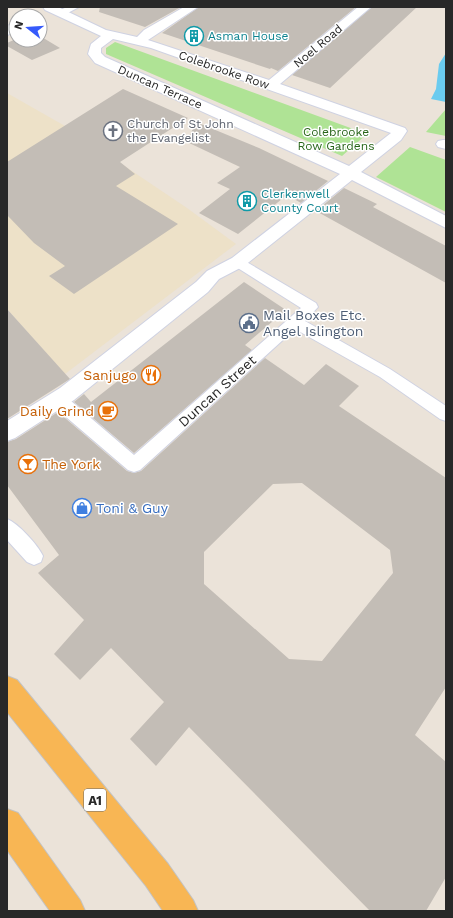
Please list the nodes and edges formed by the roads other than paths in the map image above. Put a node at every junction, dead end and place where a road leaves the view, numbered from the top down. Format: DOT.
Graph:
graph roads {
  1 [pos="74,7"];
  2 [pos="192,7"];
  3 [pos="365,7"];
  4 [pos="55,10"];
  5 [pos="110,35"];
  6 [pos="140,42"];
  7 [pos="270,86"];
  8 [pos="351,173"];
  9 [pos="446,223"];
  10 [pos="238,262"];
  11 [pos="294,322"];
  12 [pos="58,400"];
  13 [pos="446,414"];
  14 [pos="7,432"];
  15 [pos="7,527"];
  16 [pos="34,556"];
  17 [pos="7,690"];
  18 [pos="7,824"];
  19 [pos="68,911"];
  20 [pos="182,911"];
  1 -- 4 [label="lane"];
  2 -- 6 [label="street"];
  3 -- 7 [label="street, Noel Road"];
  4 -- 5 [label="street, Colebrooke Row"];
  5 -- 6 [label="street, Colebrooke Row"];
  5 -- 8 [label="street, Duncan Terrace"];
  6 -- 7 [label="street, Colebrooke Row"];
  7 -- 8 [label="street, Colebrooke Row"];
  8 -- 9 [label="street, Duncan Terrace"];
  8 -- 10 [label="street"];
  10 -- 11 [label="lane, Duncan Street"];
  10 -- 12 [label="street"];
  11 -- 12 [label="lane, Duncan Street"];
  11 -- 13 [label="lane"];
  12 -- 14 [label="street"];
  15 -- 16 [label="lane"];
  17 -- 20 [label="highway, A1"];
  18 -- 19 [label="highway"];
}
